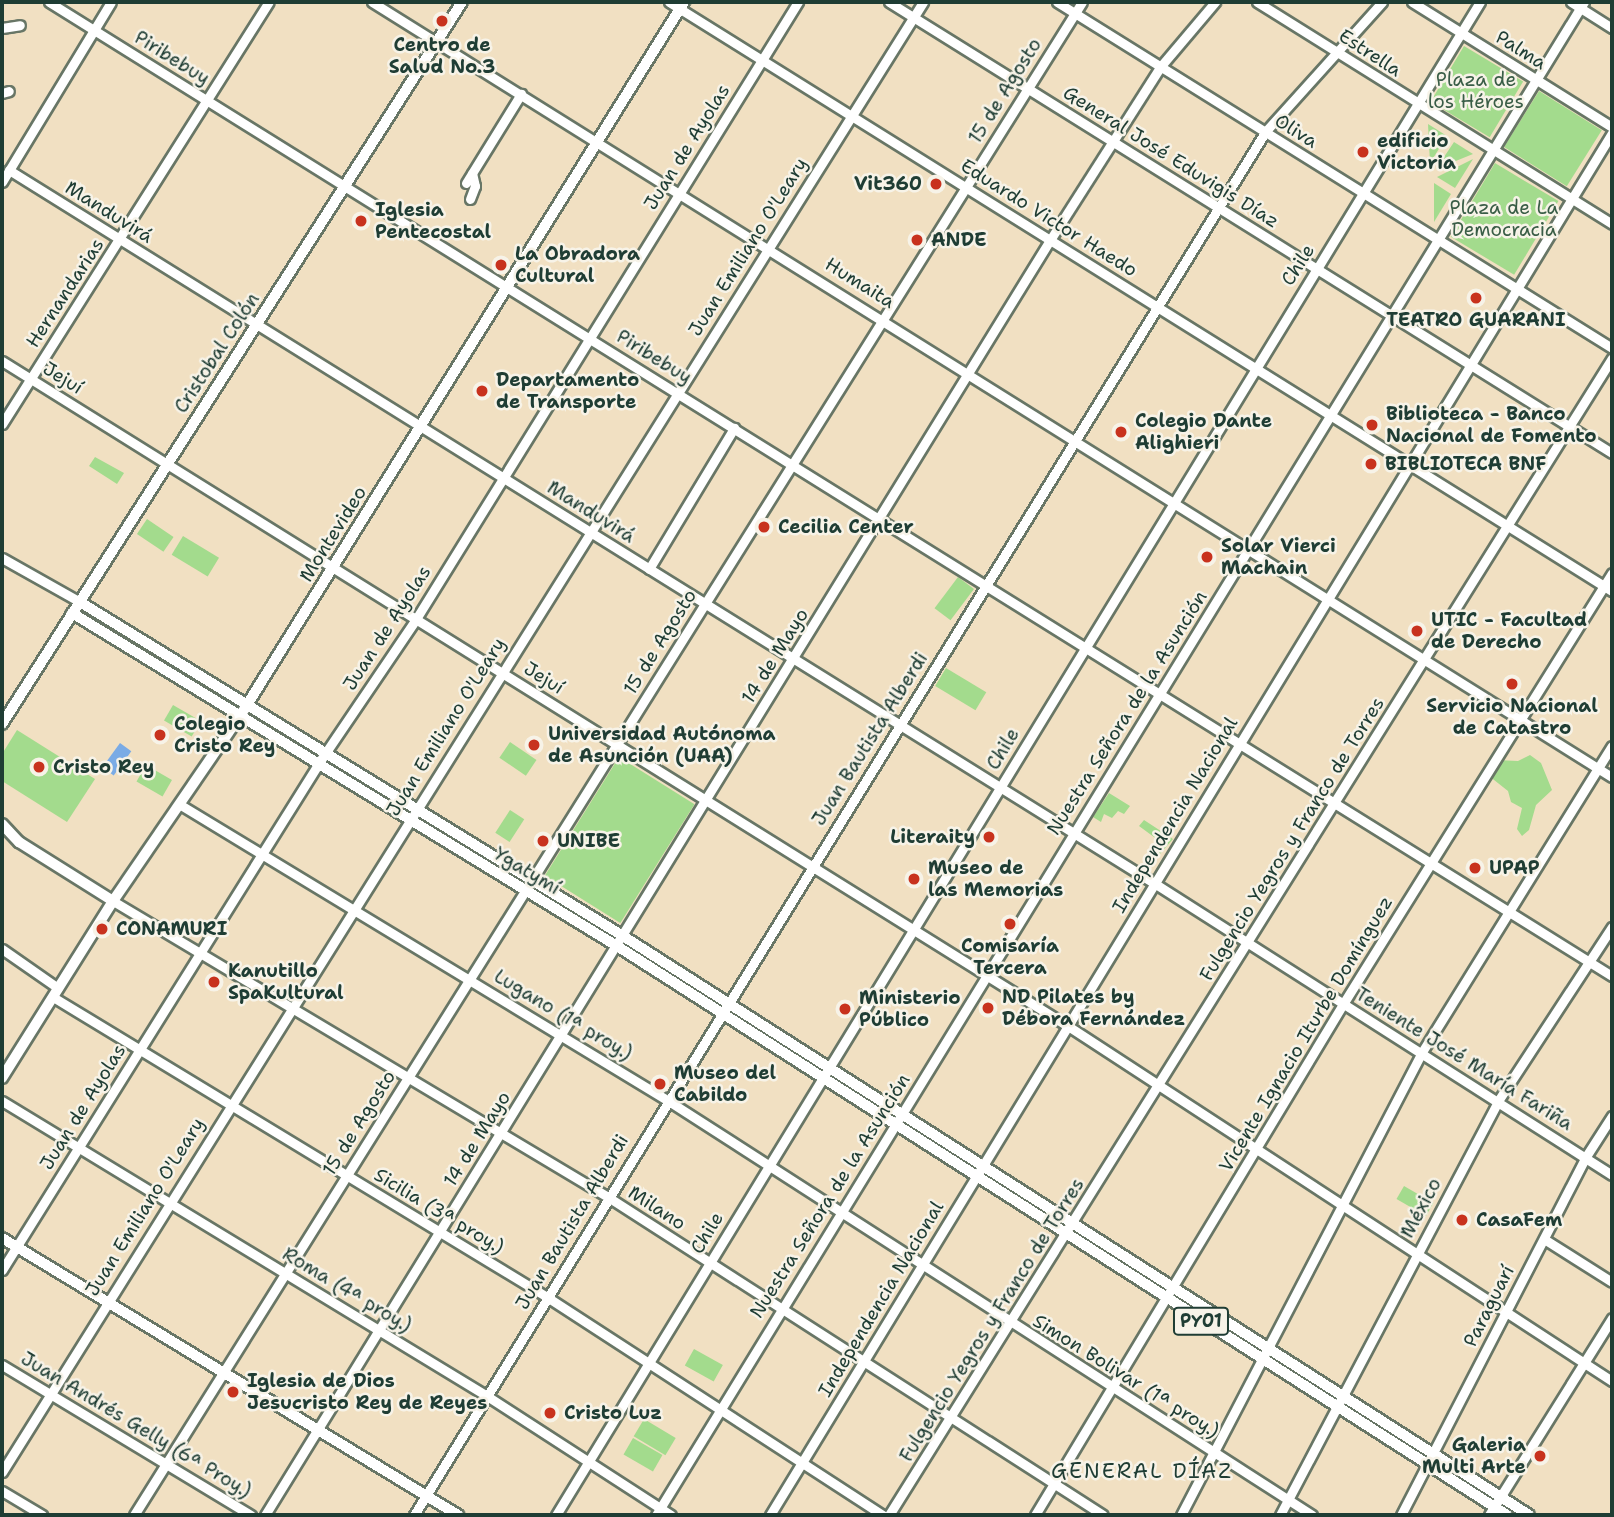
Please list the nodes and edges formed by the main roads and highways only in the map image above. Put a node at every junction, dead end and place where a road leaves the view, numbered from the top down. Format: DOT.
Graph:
graph roads {
  1 [pos="462,2"];
  2 [pos="682,5"];
  3 [pos="80,602"];
  4 [pos="72,613"];
  5 [pos="7,706"];
  6 [pos="243,710"];
  7 [pos="2,724"];
  8 [pos="2,824"];
  9 [pos="113,901"];
  10 [pos="825,1075"];
  11 [pos="2,1078"];
  12 [pos="979,1172"];
  13 [pos="2,1238"];
  14 [pos="1339,1402"];
  15 [pos="1495,1507"];
  16 [pos="458,1515"];
  17 [pos="1507,1515"];
  18 [pos="1529,1515"];
  1 -- 3 [label="main road, Cristobal Colón"];
  2 -- 6 [label="main road, Montevideo"];
  3 -- 4 [label="main road, Cristobal Colón"];
  3 -- 6 [label="main road, Ygatymí"];
  4 -- 5 [label="main road, Cristobal Colón"];
  4 -- 6 [label="main road, Ygatymí"];
  5 -- 7 [label="main road, Cristobal Colón"];
  6 -- 9 [label="main road, Montevideo"];
  6 -- 10 [label="main road, Ygatymí"];
  8 -- 9 [label="main road"];
  9 -- 11 [label="main road, Montevideo"];
  10 -- 12 [label="main road, Ygatymí / PY01"];
  10 -- 12 [label="main road, Ygatymí"];
  12 -- 14 [label="main road, PY01"];
  12 -- 14 [label="main road, PY01"];
  13 -- 16 [label="main road"];
  14 -- 15 [label="main road, PY01"];
  15 -- 17 [label="main road, PY01"];
  15 -- 18 [label="main road, PY01"];
}
